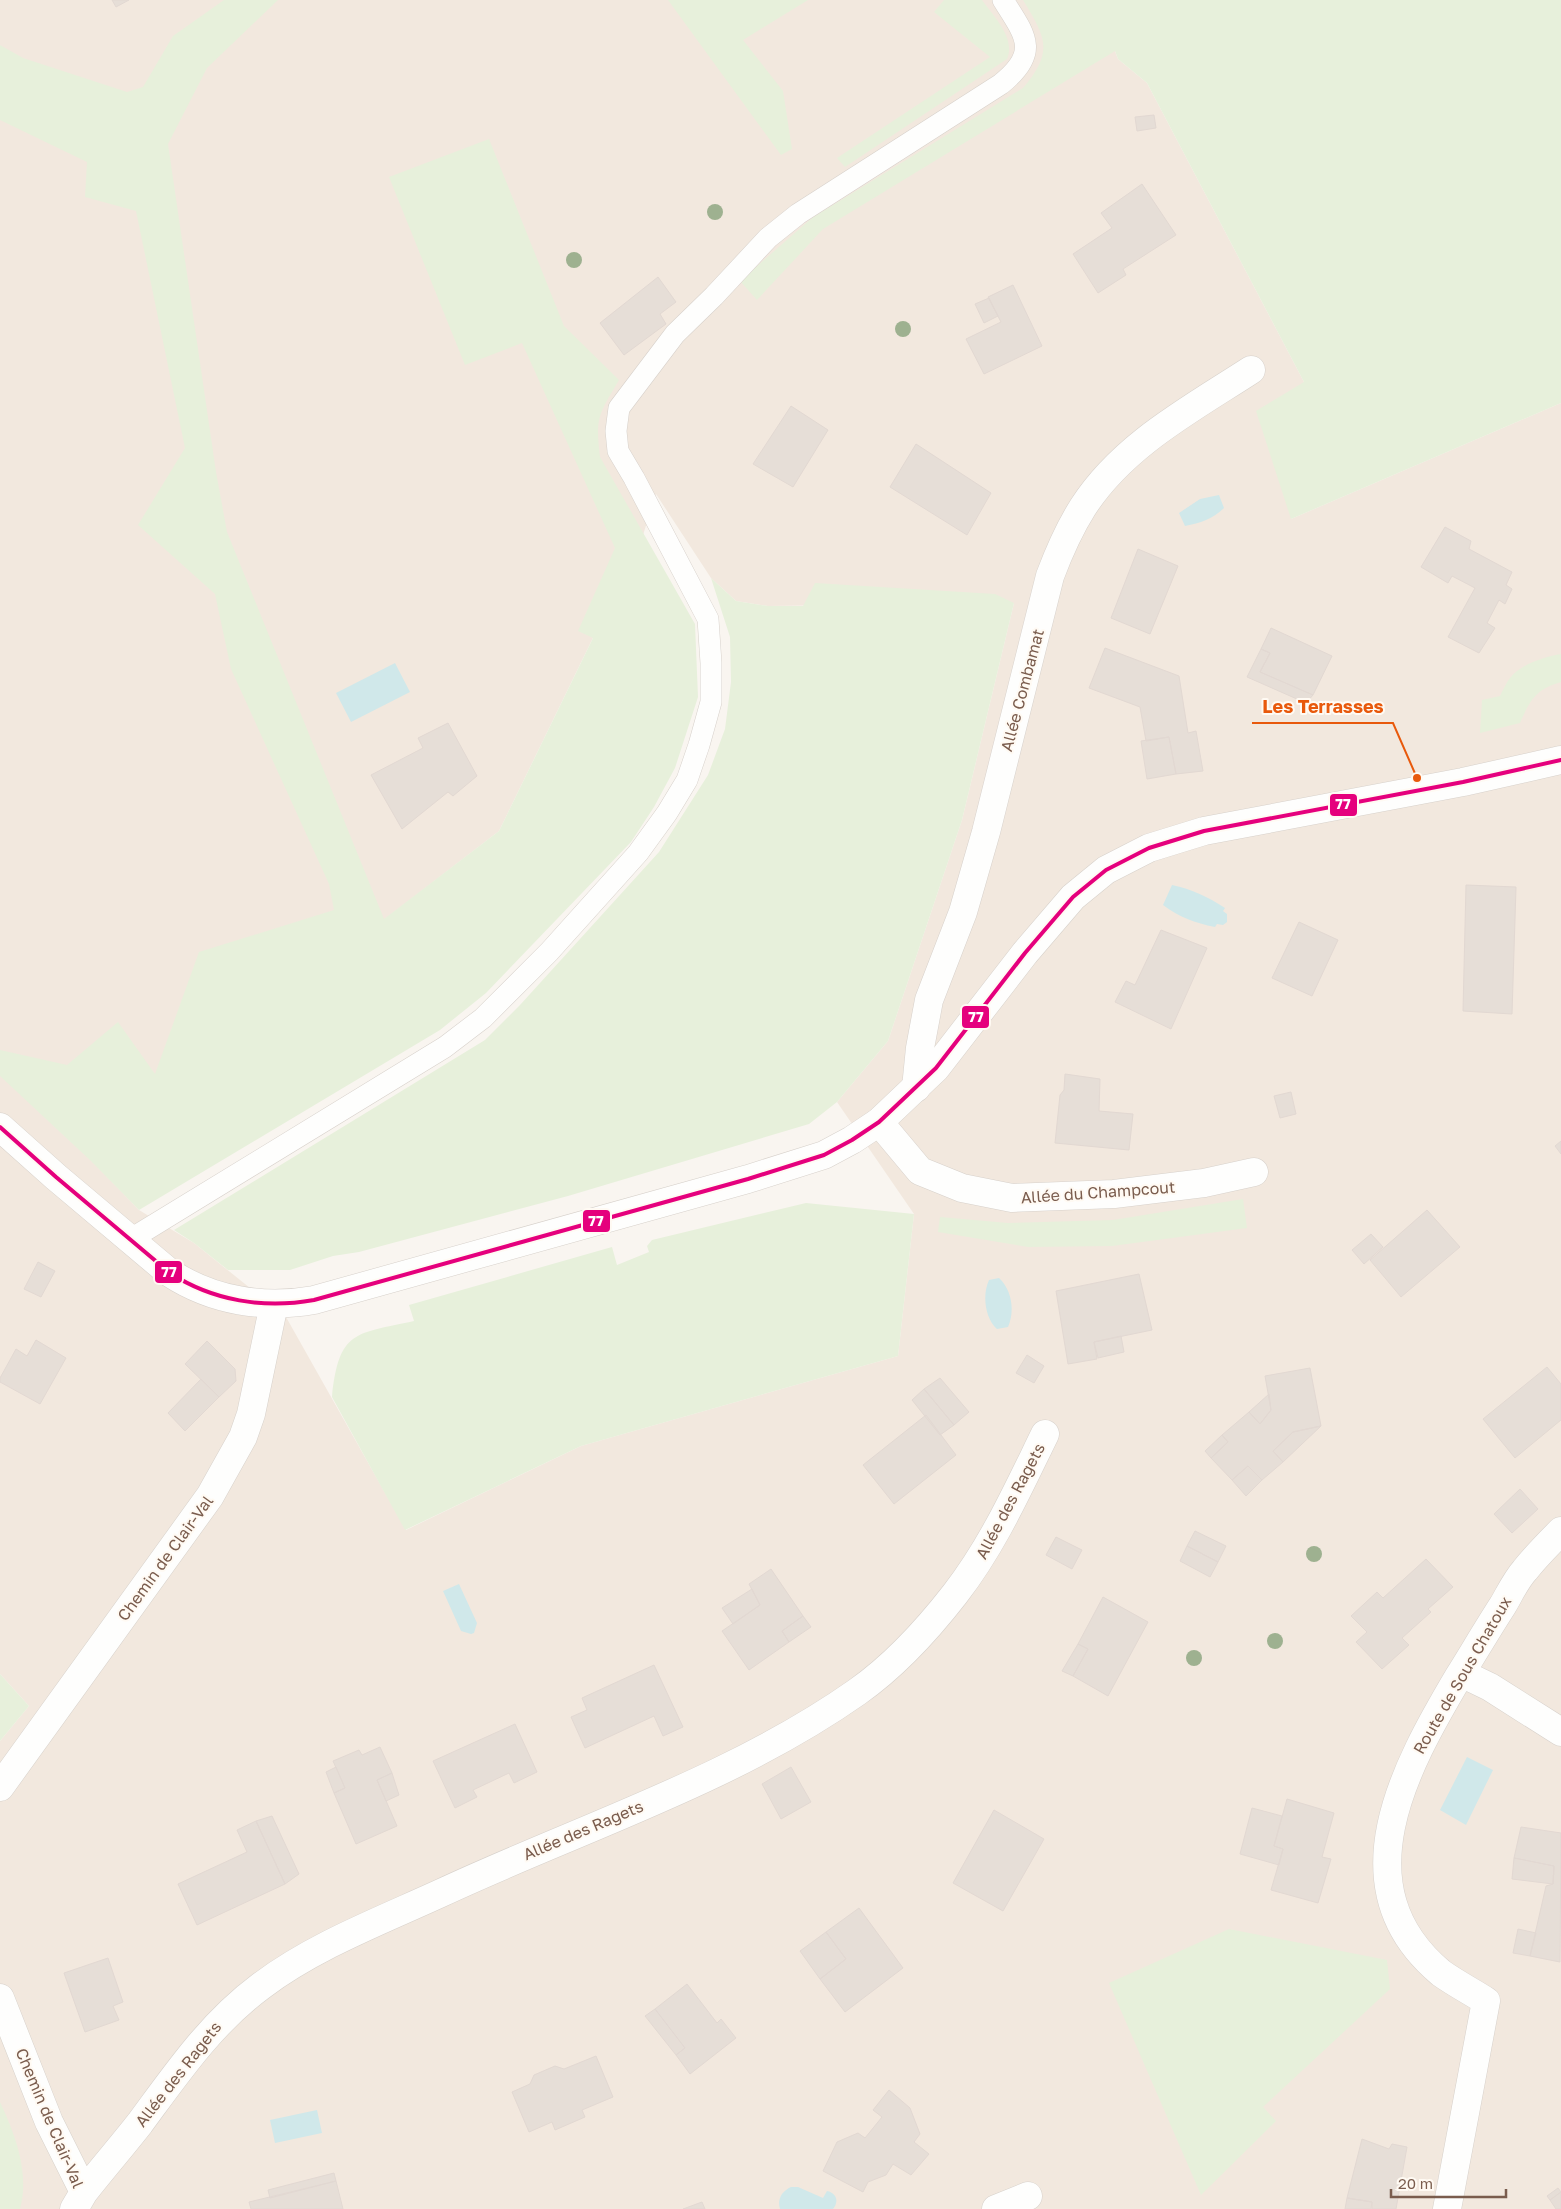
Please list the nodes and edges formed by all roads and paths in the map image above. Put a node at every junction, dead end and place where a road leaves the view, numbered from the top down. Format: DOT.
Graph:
graph roads {
  1 [pos="1003,0"];
  2 [pos="1251,370"];
  3 [pos="1561,760"];
  4 [pos="910,1093"];
  5 [pos="878,1122"];
  6 [pos="0,1127"];
  7 [pos="1254,1172"];
  8 [pos="131,1239"];
  9 [pos="274,1304"];
  10 [pos="1046,1434"];
  11 [pos="1561,1531"];
  12 [pos="1462,1673"];
  13 [pos="1561,1732"];
  14 [pos="0,1787"];
  15 [pos="0,1998"];
  16 [pos="1028,2196"];
  17 [pos="79,2200"];
  18 [pos="996,2209"];
  19 [pos="1447,2209"];
  1 -- 8 [label="lane"];
  2 -- 4 [label="street, Allée Combamat"];
  3 -- 4 [label="street"];
  4 -- 5 [label="street"];
  5 -- 7 [label="street, Allée du Champcout"];
  5 -- 9 [label="street"];
  6 -- 8 [label="street"];
  8 -- 9 [label="street"];
  9 -- 14 [label="street, Chemin de Clair-Val"];
  10 -- 17 [label="street, Allée des Ragets"];
  11 -- 12 [label="street, Route de Sous Chatoux"];
  12 -- 13 [label="street"];
  12 -- 19 [label="street, Route de Sous Chatoux"];
  15 -- 17 [label="street, Chemin de Clair-Val"];
  16 -- 18 [label="street"];
}
